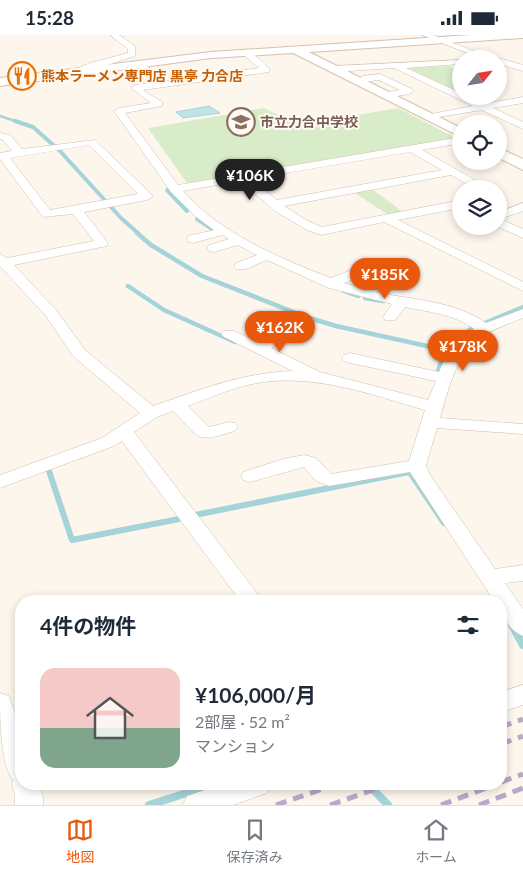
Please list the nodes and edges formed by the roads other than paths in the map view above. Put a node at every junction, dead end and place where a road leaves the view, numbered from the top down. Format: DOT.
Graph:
graph roads {
  1 [pos="114,35"];
  2 [pos="426,35"];
  3 [pos="522,35"];
  4 [pos="440,41"];
  5 [pos="296,50"];
  6 [pos="465,50"];
  7 [pos="247,53"];
  8 [pos="138,63"];
  9 [pos="452,63"];
  10 [pos="508,64"];
  11 [pos="396,66"];
  12 [pos="523,68"];
  13 [pos="334,69"];
  14 [pos="77,72"];
  15 [pos="356,80"];
  16 [pos="0,82"];
  17 [pos="163,84"];
  18 [pos="386,95"];
  19 [pos="523,100"];
  20 [pos="483,107"];
  21 [pos="429,117"];
  22 [pos="523,126"];
  23 [pos="452,128"];
  24 [pos="0,136"];
  25 [pos="452,142"];
  26 [pos="413,149"];
  27 [pos="19,153"];
  28 [pos="2,156"];
  29 [pos="507,156"];
  30 [pos="523,165"];
  31 [pos="452,171"];
  32 [pos="242,177"];
  33 [pos="468,180"];
  34 [pos="176,189"];
  35 [pos="275,204"];
  36 [pos="452,207"];
  37 [pos="523,207"];
  38 [pos="76,210"];
  39 [pos="507,213"];
  40 [pos="387,219"];
  41 [pos="507,227"];
  42 [pos="224,231"];
  43 [pos="523,234"];
  44 [pos="193,239"];
  45 [pos="240,240"];
  46 [pos="214,248"];
  47 [pos="269,255"];
  48 [pos="2,261"];
  49 [pos="382,263"];
  50 [pos="241,266"];
  51 [pos="397,279"];
  52 [pos="337,285"];
  53 [pos="523,287"];
  54 [pos="363,294"];
  55 [pos="329,298"];
  56 [pos="401,302"];
  57 [pos="354,306"];
  58 [pos="523,313"];
  59 [pos="390,317"];
  60 [pos="479,325"];
  61 [pos="454,326"];
  62 [pos="287,332"];
  63 [pos="229,334"];
  64 [pos="259,348"];
  65 [pos="350,358"];
  66 [pos="318,376"];
  67 [pos="444,378"];
  68 [pos="178,405"];
  69 [pos="151,413"];
  70 [pos="432,415"];
  71 [pos="229,427"];
  72 [pos="523,429"];
  73 [pos="125,432"];
  74 [pos="417,465"];
  75 [pos="250,476"];
  76 [pos="0,482"];
  77 [pos="523,573"];
  78 [pos="490,578"];
  79 [pos="247,595"];
  80 [pos="501,595"];
  81 [pos="507,603"];
  82 [pos="523,627"];
  83 [pos="523,695"];
  84 [pos="507,700"];
  85 [pos="0,703"];
  86 [pos="15,752"];
  87 [pos="27,790"];
  88 [pos="241,790"];
  89 [pos="29,805"];
  90 [pos="197,805"];
  1 -- 14 [label="street"];
  2 -- 4 [label="street"];
  3 -- 4 [label="street"];
  4 -- 5 [label="street"];
  4 -- 6 [label="street"];
  5 -- 7 [label="street"];
  5 -- 13 [label="street"];
  7 -- 8 [label="street"];
  7 -- 17 [label="street"];
  8 -- 14 [label="street"];
  8 -- 17 [label="street"];
  9 -- 11 [label="street"];
  10 -- 12 [label="street"];
  11 -- 13 [label="street"];
  11 -- 20 [label="street"];
  13 -- 15 [label="street"];
  14 -- 16 [label="street"];
  15 -- 18 [label="street"];
  15 -- 18 [label="street"];
  17 -- 34 [label="street"];
  18 -- 21 [label="street"];
  19 -- 20 [label="street"];
  20 -- 21 [label="street"];
  20 -- 22 [label="street"];
  21 -- 23 [label="street"];
  24 -- 27 [label="street"];
  25 -- 26 [label="street"];
  26 -- 31 [label="street"];
  26 -- 32 [label="street"];
  27 -- 28 [label="street"];
  27 -- 38 [label="street"];
  28 -- 38 [label="street"];
  29 -- 30 [label="street"];
  31 -- 33 [label="street"];
  31 -- 35 [label="street"];
  32 -- 34 [label="street"];
  32 -- 35 [label="street"];
  34 -- 42 [label="street"];
  35 -- 40 [label="street"];
  36 -- 40 [label="street"];
  37 -- 39 [label="street"];
  38 -- 48 [label="street"];
  40 -- 53 [label="street"];
  41 -- 43 [label="street"];
  42 -- 44 [label="street"];
  42 -- 45 [label="street"];
  45 -- 46 [label="street"];
  45 -- 47 [label="street"];
  47 -- 50 [label="street"];
  47 -- 52 [label="street"];
  48 -- 69 [label="street"];
  49 -- 52 [label="street"];
  51 -- 54 [label="street"];
  52 -- 54 [label="street"];
  52 -- 55 [label="street"];
  54 -- 56 [label="street"];
  54 -- 57 [label="street"];
  56 -- 59 [label="street"];
  56 -- 60 [label="street"];
  58 -- 60 [label="street"];
  60 -- 61 [label="street"];
  60 -- 67 [label="street"];
  62 -- 64 [label="street"];
  63 -- 64 [label="street"];
  64 -- 66 [label="street"];
  65 -- 67 [label="street"];
  66 -- 68 [label="street"];
  66 -- 70 [label="street"];
  67 -- 70 [label="street"];
  68 -- 69 [label="street"];
  68 -- 71 [label="street"];
  69 -- 73 [label="street"];
  70 -- 72 [label="street"];
  70 -- 74 [label="street"];
  73 -- 76 [label="street"];
  73 -- 79 [label="street"];
  74 -- 75 [label="street"];
  74 -- 78 [label="street"];
  77 -- 78 [label="street"];
  78 -- 80 [label="street"];
  81 -- 82 [label="street"];
  83 -- 84 [label="street"];
  85 -- 86 [label="street"];
  87 -- 89 [label="street"];
  88 -- 90 [label="street"];
}
